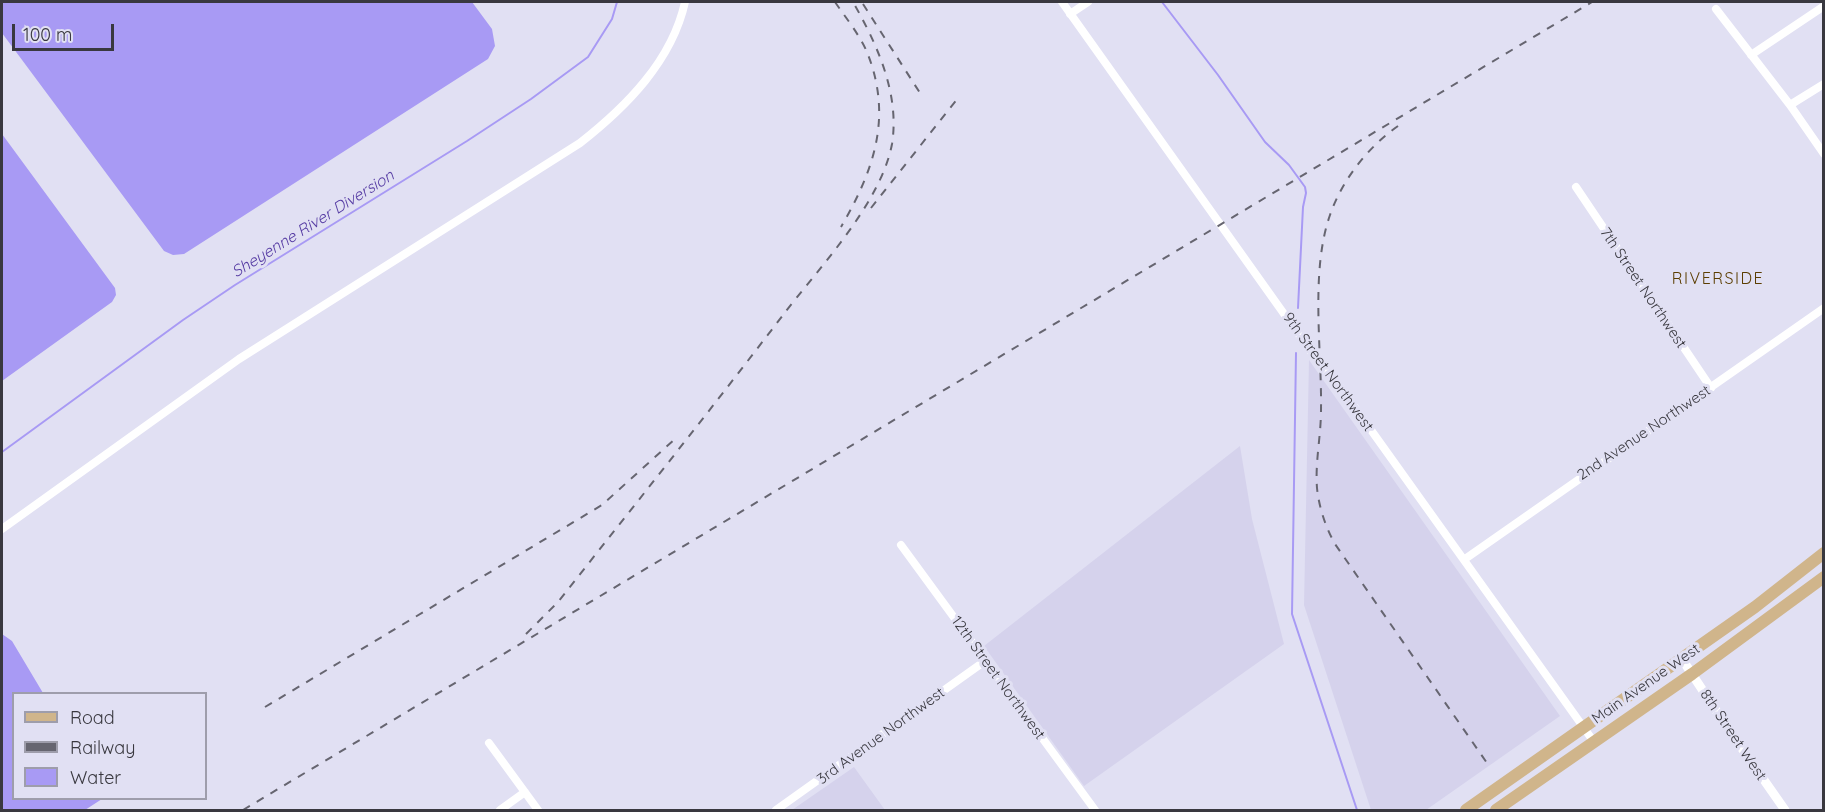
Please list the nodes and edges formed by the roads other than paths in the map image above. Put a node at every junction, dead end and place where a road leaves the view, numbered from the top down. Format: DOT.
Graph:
graph roads {
  1 [pos="685,2"];
  2 [pos="1062,2"];
  3 [pos="1088,2"];
  4 [pos="1824,6"];
  5 [pos="1716,9"];
  6 [pos="1070,14"];
  7 [pos="1751,55"];
  8 [pos="1824,84"];
  9 [pos="1790,105"];
  10 [pos="1824,154"];
  11 [pos="1576,188"];
  12 [pos="1824,308"];
  13 [pos="1711,388"];
  14 [pos="2,529"];
  15 [pos="901,545"];
  16 [pos="1824,553"];
  17 [pos="1465,559"];
  18 [pos="1824,577"];
  19 [pos="1682,659"];
  20 [pos="985,661"];
  21 [pos="1692,674"];
  22 [pos="1583,728"];
  23 [pos="1594,742"];
  24 [pos="489,743"];
  25 [pos="525,792"];
  26 [pos="500,810"];
  27 [pos="538,810"];
  28 [pos="776,810"];
  29 [pos="1095,810"];
  30 [pos="1467,810"];
  31 [pos="1496,810"];
  32 [pos="1785,810"];
  1 -- 14 [label="street"];
  2 -- 6 [label="street, 9th Street Northwest"];
  3 -- 6 [label="street"];
  4 -- 7 [label="street"];
  5 -- 7 [label="street"];
  6 -- 17 [label="street, 9th Street Northwest"];
  7 -- 9 [label="street"];
  8 -- 9 [label="street"];
  9 -- 10 [label="street"];
  11 -- 13 [label="street, 7th Street Northwest"];
  12 -- 13 [label="street, 2nd Avenue Northwest"];
  13 -- 17 [label="street, 2nd Avenue Northwest"];
  15 -- 20 [label="street, 12th Street Northwest"];
  16 -- 19 [label="main road, Main Avenue West"];
  17 -- 22 [label="street, 9th Street Northwest"];
  18 -- 21 [label="main road, Main Avenue West"];
  19 -- 21 [label="street, 8th Street West"];
  19 -- 22 [label="main road, Main Avenue West"];
  20 -- 28 [label="street, 3rd Avenue Northwest"];
  20 -- 29 [label="street, 12th Street Northwest"];
  21 -- 23 [label="main road, Main Avenue West"];
  21 -- 32 [label="street, 8th Street West"];
  22 -- 23 [label="street, 9th Street Northwest"];
  22 -- 30 [label="main road, Main Avenue West"];
  23 -- 31 [label="main road, Main Avenue West"];
  24 -- 25 [label="street"];
  25 -- 26 [label="street"];
  25 -- 27 [label="street"];
}
